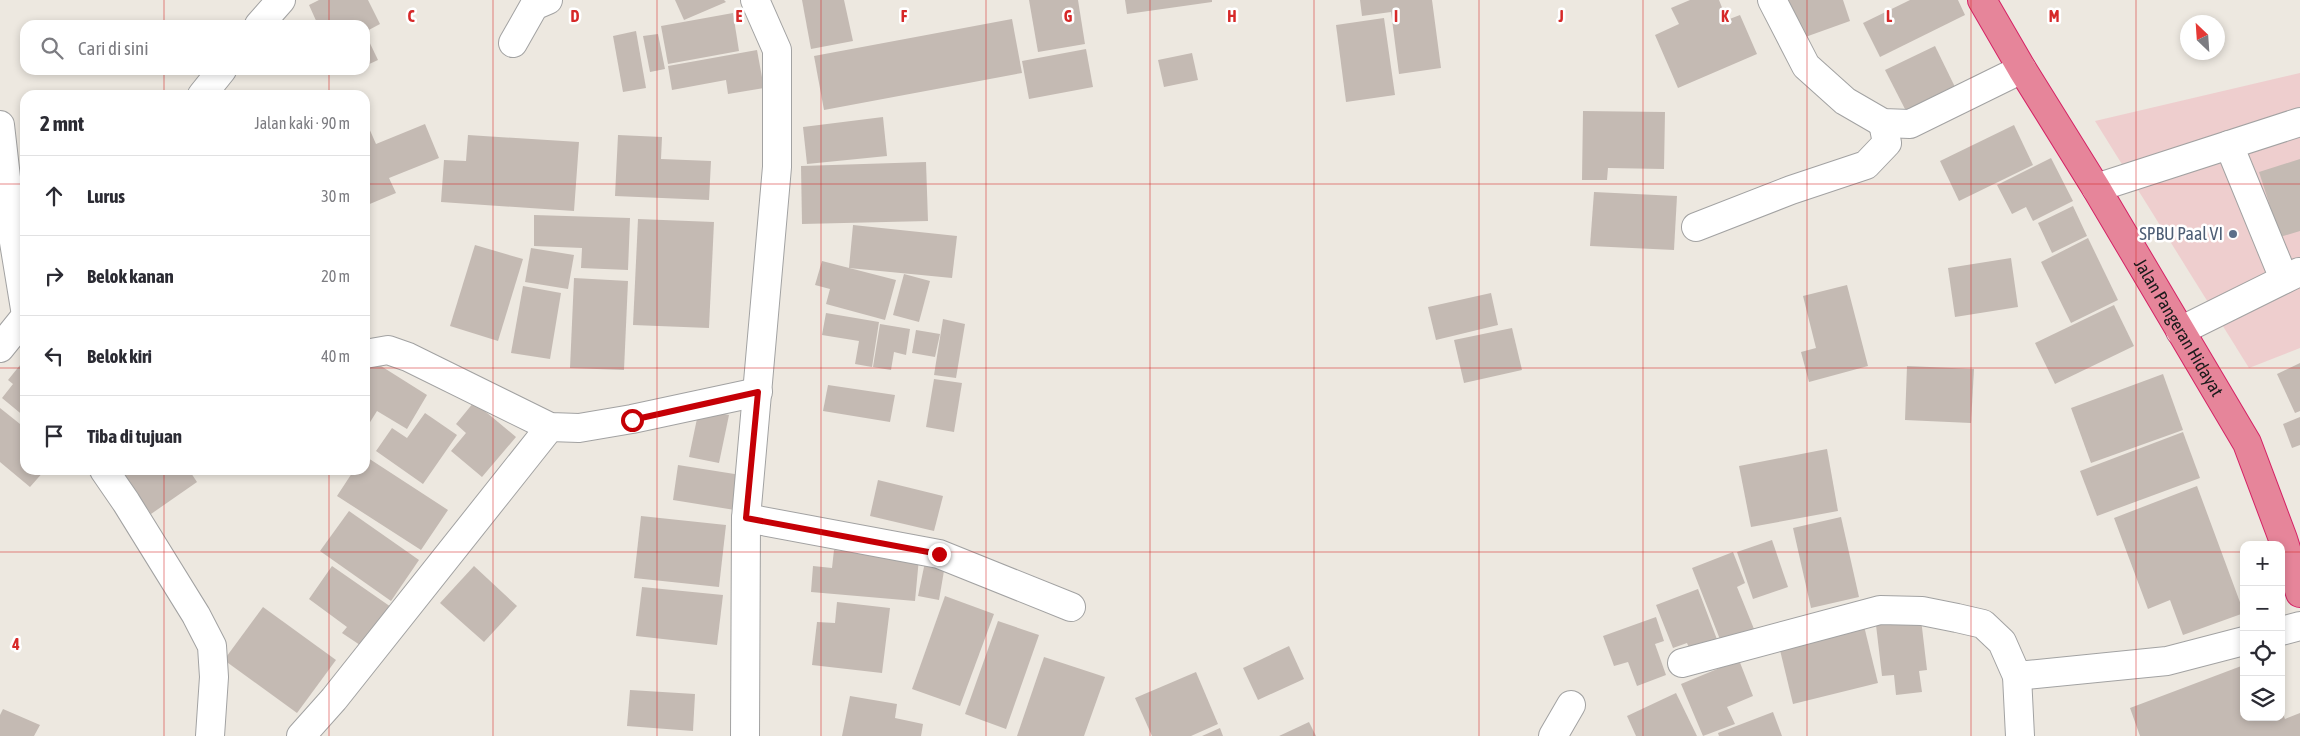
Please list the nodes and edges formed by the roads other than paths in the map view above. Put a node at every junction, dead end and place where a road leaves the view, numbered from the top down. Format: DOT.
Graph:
graph roads {
  1 [pos="280,0"];
  2 [pos="548,0"];
  3 [pos="755,0"];
  4 [pos="1772,0"];
  5 [pos="1982,0"];
  6 [pos="263,20"];
  7 [pos="513,43"];
  8 [pos="2022,69"];
  9 [pos="218,75"];
  10 [pos="206,90"];
  11 [pos="2300,122"];
  12 [pos="1883,123"];
  13 [pos="0,125"];
  14 [pos="2229,144"];
  15 [pos="2096,188"];
  16 [pos="1696,227"];
  17 [pos="2292,276"];
  18 [pos="20,279"];
  19 [pos="20,323"];
  20 [pos="2180,332"];
  21 [pos="0,348"];
  22 [pos="370,353"];
  23 [pos="758,392"];
  24 [pos="550,426"];
  25 [pos="107,475"];
  26 [pos="746,518"];
  27 [pos="2300,593"];
  28 [pos="1072,607"];
  29 [pos="2300,626"];
  30 [pos="2285,630"];
  31 [pos="2240,642"];
  32 [pos="1682,663"];
  33 [pos="2017,676"];
  34 [pos="1571,705"];
  35 [pos="210,736"];
  36 [pos="301,736"];
  37 [pos="744,736"];
  38 [pos="1553,736"];
  39 [pos="2020,736"];
  1 -- 6 [label="street"];
  2 -- 7 [label="street"];
  3 -- 23 [label="street"];
  4 -- 12 [label="street"];
  5 -- 8 [label="highway, Jalan Pangeran Hidayat"];
  8 -- 12 [label="street"];
  8 -- 15 [label="highway, Jalan Pangeran Hidayat"];
  9 -- 10 [label="street"];
  11 -- 14 [label="street"];
  12 -- 16 [label="street"];
  13 -- 18 [label="street"];
  14 -- 15 [label="street"];
  14 -- 17 [label="street"];
  15 -- 20 [label="highway, Jalan Pangeran Hidayat"];
  17 -- 20 [label="street"];
  19 -- 21 [label="street"];
  20 -- 27 [label="highway, Jalan Pangeran Hidayat"];
  22 -- 24 [label="street"];
  23 -- 24 [label="street"];
  23 -- 26 [label="street"];
  24 -- 36 [label="street"];
  25 -- 35 [label="street"];
  26 -- 28 [label="street"];
  26 -- 37 [label="street"];
  29 -- 30 [label="street"];
  31 -- 33 [label="street"];
  32 -- 33 [label="street"];
  33 -- 39 [label="street"];
  34 -- 38 [label="street"];
}
